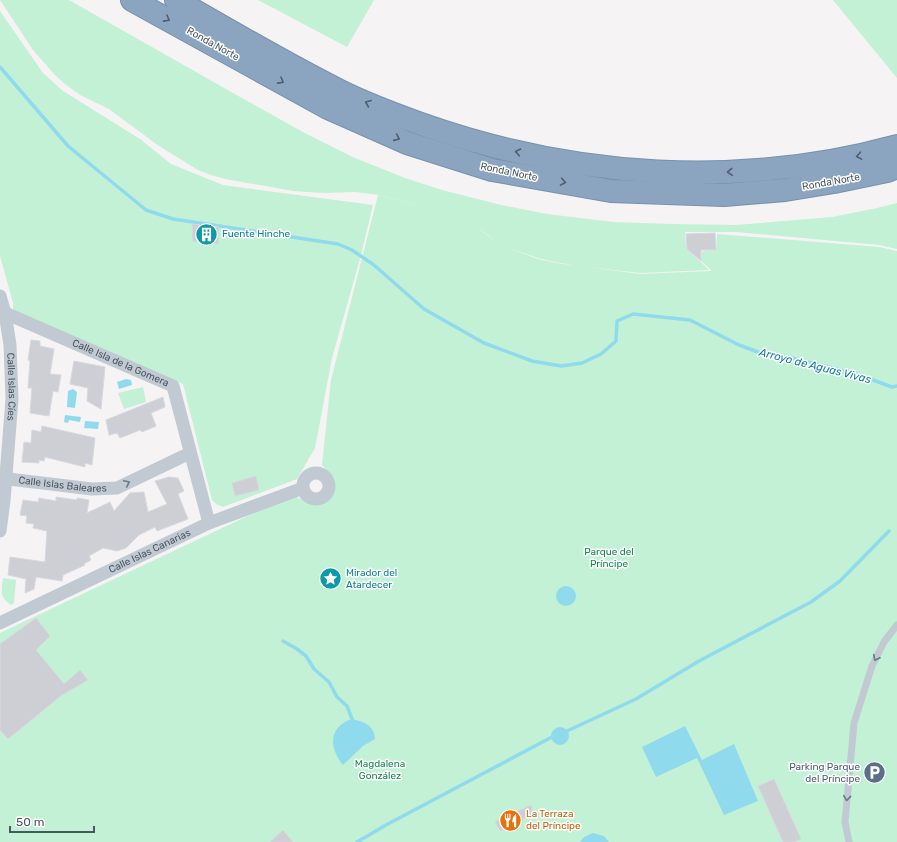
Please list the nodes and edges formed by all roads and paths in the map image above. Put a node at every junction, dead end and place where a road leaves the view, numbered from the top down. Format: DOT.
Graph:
graph roads {
  1 [pos="132,0"];
  2 [pos="176,0"];
  3 [pos="897,146"];
  4 [pos="897,167"];
  5 [pos="0,296"];
  6 [pos="5,313"];
  7 [pos="24,322"];
  8 [pos="9,337"];
  9 [pos="190,453"];
  10 [pos="3,478"];
  11 [pos="303,488"];
  12 [pos="209,523"];
  13 [pos="0,531"];
  14 [pos="0,623"];
  15 [pos="897,626"];
  16 [pos="849,842"];
  1 -- 4 [label="highway, Ronda Norte, one-way"];
  3 -- 2 [label="highway, Ronda Norte, one-way"];
  5 -- 6 [label="street, Calle Islas Cíes"];
  6 -- 7 [label="street, Calle Isla de la Gomera"];
  6 -- 8 [label="street, Calle Islas Cíes"];
  7 -- 8 [label="street"];
  7 -- 9 [label="street, Calle Isla de la Gomera"];
  8 -- 10 [label="street, Calle Islas Cíes"];
  10 -- 9 [label="street, Calle Islas Baleares, one-way"];
  9 -- 12 [label="street, Calle Isla de la Gomera"];
  10 -- 13 [label="street, Calle Islas Cíes"];
  11 -- 12 [label="street, Calle Islas Canarias"];
  12 -- 14 [label="street, Calle Islas Canarias"];
  15 -- 16 [label="lane, one-way"];
}
